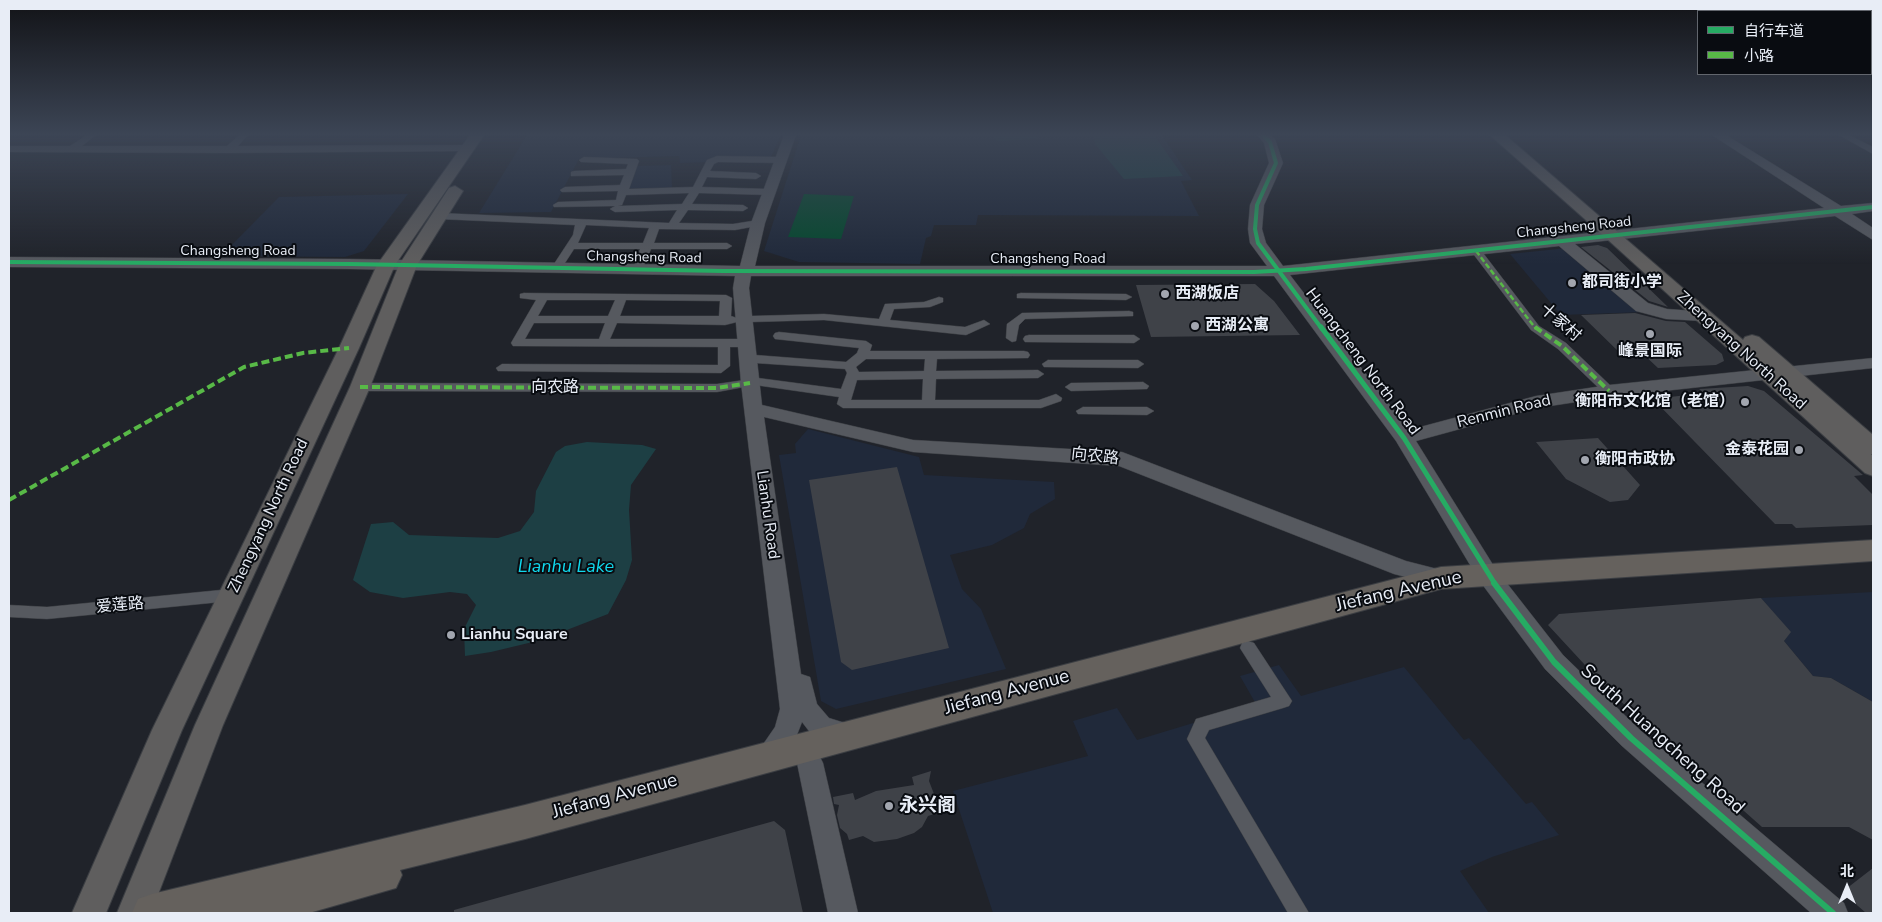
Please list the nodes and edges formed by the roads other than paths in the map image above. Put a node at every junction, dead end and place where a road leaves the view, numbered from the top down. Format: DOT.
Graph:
graph roads {
  1 [pos="450,178"];
  2 [pos="464,178"];
  3 [pos="627,178"];
  4 [pos="702,178"];
  5 [pos="774,178"];
  6 [pos="1270,178"];
  7 [pos="1550,178"];
  8 [pos="1557,178"];
  9 [pos="1787,178"];
  10 [pos="565,190"];
  11 [pos="624,190"];
  12 [pos="696,190"];
  13 [pos="769,192"];
  14 [pos="558,205"];
  15 [pos="617,206"];
  16 [pos="686,206"];
  17 [pos="1873,206"];
  18 [pos="743,208"];
  19 [pos="1838,210"];
  20 [pos="439,216"];
  21 [pos="581,223"];
  22 [pos="758,223"];
  23 [pos="608,224"];
  24 [pos="655,226"];
  25 [pos="672,226"];
  26 [pos="1621,235"];
  27 [pos="1873,235"];
  28 [pos="1562,241"];
  29 [pos="571,246"];
  30 [pos="647,246"];
  31 [pos="727,246"];
  32 [pos="1476,251"];
  33 [pos="9,260"];
  34 [pos="398,263"];
  35 [pos="559,264"];
  36 [pos="639,266"];
  37 [pos="747,270"];
  38 [pos="1278,270"];
  39 [pos="524,296"];
  40 [pos="543,296"];
  41 [pos="1021,296"];
  42 [pos="622,297"];
  43 [pos="1126,297"];
  44 [pos="939,300"];
  45 [pos="1129,314"];
  46 [pos="1703,316"];
  47 [pos="530,319"];
  48 [pos="612,320"];
  49 [pos="740,320"];
  50 [pos="882,323"];
  51 [pos="984,324"];
  52 [pos="780,336"];
  53 [pos="1012,338"];
  54 [pos="1134,339"];
  55 [pos="1029,340"];
  56 [pos="603,343"];
  57 [pos="724,343"];
  58 [pos="751,351"];
  59 [pos="863,355"];
  60 [pos="931,355"];
  61 [pos="1024,355"];
  62 [pos="1873,363"];
  63 [pos="1048,364"];
  64 [pos="1138,364"];
  65 [pos="502,368"];
  66 [pos="851,371"];
  67 [pos="1787,371"];
  68 [pos="1765,373"];
  69 [pos="1038,374"];
  70 [pos="930,375"];
  71 [pos="754,383"];
  72 [pos="1143,386"];
  73 [pos="360,387"];
  74 [pos="1071,387"];
  75 [pos="1609,391"];
  76 [pos="847,394"];
  77 [pos="1056,398"];
  78 [pos="928,404"];
  79 [pos="762,411"];
  80 [pos="1083,411"];
  81 [pos="1146,411"];
  82 [pos="1404,438"];
  83 [pos="1873,447"];
  84 [pos="1873,468"];
  85 [pos="1873,550"];
  86 [pos="1873,564"];
  87 [pos="1441,578"];
  88 [pos="1491,579"];
  89 [pos="231,595"];
  90 [pos="9,611"];
  91 [pos="1248,648"];
  92 [pos="849,735"];
  93 [pos="768,756"];
  94 [pos="810,763"];
  95 [pos="89,913"];
  96 [pos="134,913"];
  97 [pos="152,913"];
  98 [pos="237,913"];
  99 [pos="843,913"];
  100 [pos="1299,913"];
  101 [pos="1833,913"];
  1 -- 34 [label="main road, Zhengyang North Road"];
  2 -- 20 [label="main road, Zhengyang North Road"];
  3 -- 11 [label="street"];
  4 -- 12 [label="street"];
  5 -- 13 [label="street, Lianhu Road"];
  6 -- 38 [label="street, Huangcheng North Road"];
  7 -- 26 [label="main road, Zhengyang North Road"];
  8 -- 26 [label="main road, Zhengyang North Road"];
  9 -- 19 [label="street"];
  10 -- 11 [label="street"];
  11 -- 12 [label="street"];
  11 -- 15 [label="street"];
  12 -- 13 [label="street"];
  12 -- 16 [label="street"];
  13 -- 22 [label="street, Lianhu Road"];
  14 -- 15 [label="street"];
  15 -- 16 [label="street"];
  15 -- 23 [label="street"];
  16 -- 18 [label="street"];
  16 -- 25 [label="street"];
  17 -- 19 [label="street, Changsheng Road"];
  19 -- 26 [label="street, Changsheng Road"];
  19 -- 27 [label="street"];
  20 -- 21 [label="street"];
  20 -- 34 [label="main road, Zhengyang North Road"];
  21 -- 23 [label="street"];
  21 -- 29 [label="street"];
  22 -- 25 [label="street"];
  22 -- 37 [label="street, Lianhu Road"];
  23 -- 24 [label="street"];
  24 -- 25 [label="street"];
  24 -- 30 [label="street"];
  26 -- 28 [label="street, Changsheng Road"];
  26 -- 46 [label="main road, Zhengyang North Road"];
  26 -- 67 [label="main road, Zhengyang North Road"];
  28 -- 32 [label="street, Changsheng Road"];
  28 -- 46 [label="street"];
  29 -- 30 [label="street"];
  29 -- 35 [label="street"];
  30 -- 31 [label="street"];
  30 -- 36 [label="street"];
  32 -- 38 [label="street, Changsheng Road"];
  32 -- 75 [label="street, 十家村"];
  33 -- 34 [label="street, Changsheng Road"];
  34 -- 35 [label="street, Changsheng Road"];
  34 -- 37 [label="street, Changsheng Road"];
  34 -- 73 [label="main road, Zhengyang North Road"];
  34 -- 89 [label="main road, Zhengyang North Road"];
  35 -- 36 [label="street, Changsheng Road"];
  36 -- 37 [label="street, Changsheng Road"];
  37 -- 38 [label="street, Changsheng Road"];
  37 -- 49 [label="street, Lianhu Road"];
  38 -- 82 [label="street, Huangcheng North Road"];
  39 -- 40 [label="street"];
  40 -- 42 [label="street"];
  40 -- 47 [label="street"];
  41 -- 43 [label="street"];
  42 -- 48 [label="street"];
  42 -- 49 [label="street"];
  44 -- 50 [label="street"];
  45 -- 53 [label="street"];
  46 -- 68 [label="main road, Zhengyang North Road"];
  47 -- 48 [label="street"];
  47 -- 56 [label="street"];
  48 -- 49 [label="street"];
  48 -- 56 [label="street"];
  49 -- 50 [label="street"];
  49 -- 58 [label="street, Lianhu Road"];
  50 -- 51 [label="street"];
  52 -- 59 [label="street"];
  54 -- 55 [label="street"];
  56 -- 57 [label="street"];
  57 -- 58 [label="street"];
  57 -- 65 [label="street"];
  58 -- 66 [label="street"];
  58 -- 71 [label="street, Lianhu Road"];
  59 -- 60 [label="street"];
  59 -- 66 [label="street"];
  60 -- 61 [label="street"];
  60 -- 70 [label="street"];
  62 -- 67 [label="street, Renmin Road"];
  63 -- 64 [label="street"];
  66 -- 70 [label="street"];
  66 -- 76 [label="street"];
  67 -- 68 [label="street, Renmin Road"];
  67 -- 83 [label="main road, Zhengyang North Road"];
  68 -- 75 [label="street, Renmin Road"];
  68 -- 84 [label="main road, Zhengyang North Road"];
  69 -- 70 [label="street"];
  70 -- 78 [label="street"];
  71 -- 73 [label="street, 向农路"];
  71 -- 76 [label="street"];
  71 -- 79 [label="street, Lianhu Road"];
  71 -- 93 [label="street, Lianhu Road"];
  72 -- 74 [label="street"];
  73 -- 96 [label="main road, Zhengyang North Road"];
  75 -- 82 [label="street, Renmin Road"];
  76 -- 78 [label="street"];
  77 -- 78 [label="street"];
  79 -- 87 [label="street, 向农路"];
  79 -- 92 [label="street, Lianhu Road"];
  80 -- 81 [label="street"];
  82 -- 88 [label="street, Huangcheng North Road"];
  85 -- 88 [label="highway, Jiefang Avenue"];
  86 -- 88 [label="highway, Jiefang Avenue"];
  87 -- 88 [label="highway, Jiefang Avenue"];
  87 -- 92 [label="highway, Jiefang Avenue"];
  88 -- 91 [label="highway, Jiefang Avenue"];
  88 -- 101 [label="street, South Huangcheng Road"];
  89 -- 90 [label="street, 爱莲路"];
  89 -- 95 [label="main road, Zhengyang North Road"];
  91 -- 94 [label="highway, Jiefang Avenue"];
  91 -- 100 [label="street"];
  92 -- 93 [label="highway, Jiefang Avenue"];
  93 -- 97 [label="highway, Jiefang Avenue"];
  94 -- 98 [label="highway, Jiefang Avenue"];
  94 -- 99 [label="street"];
}
